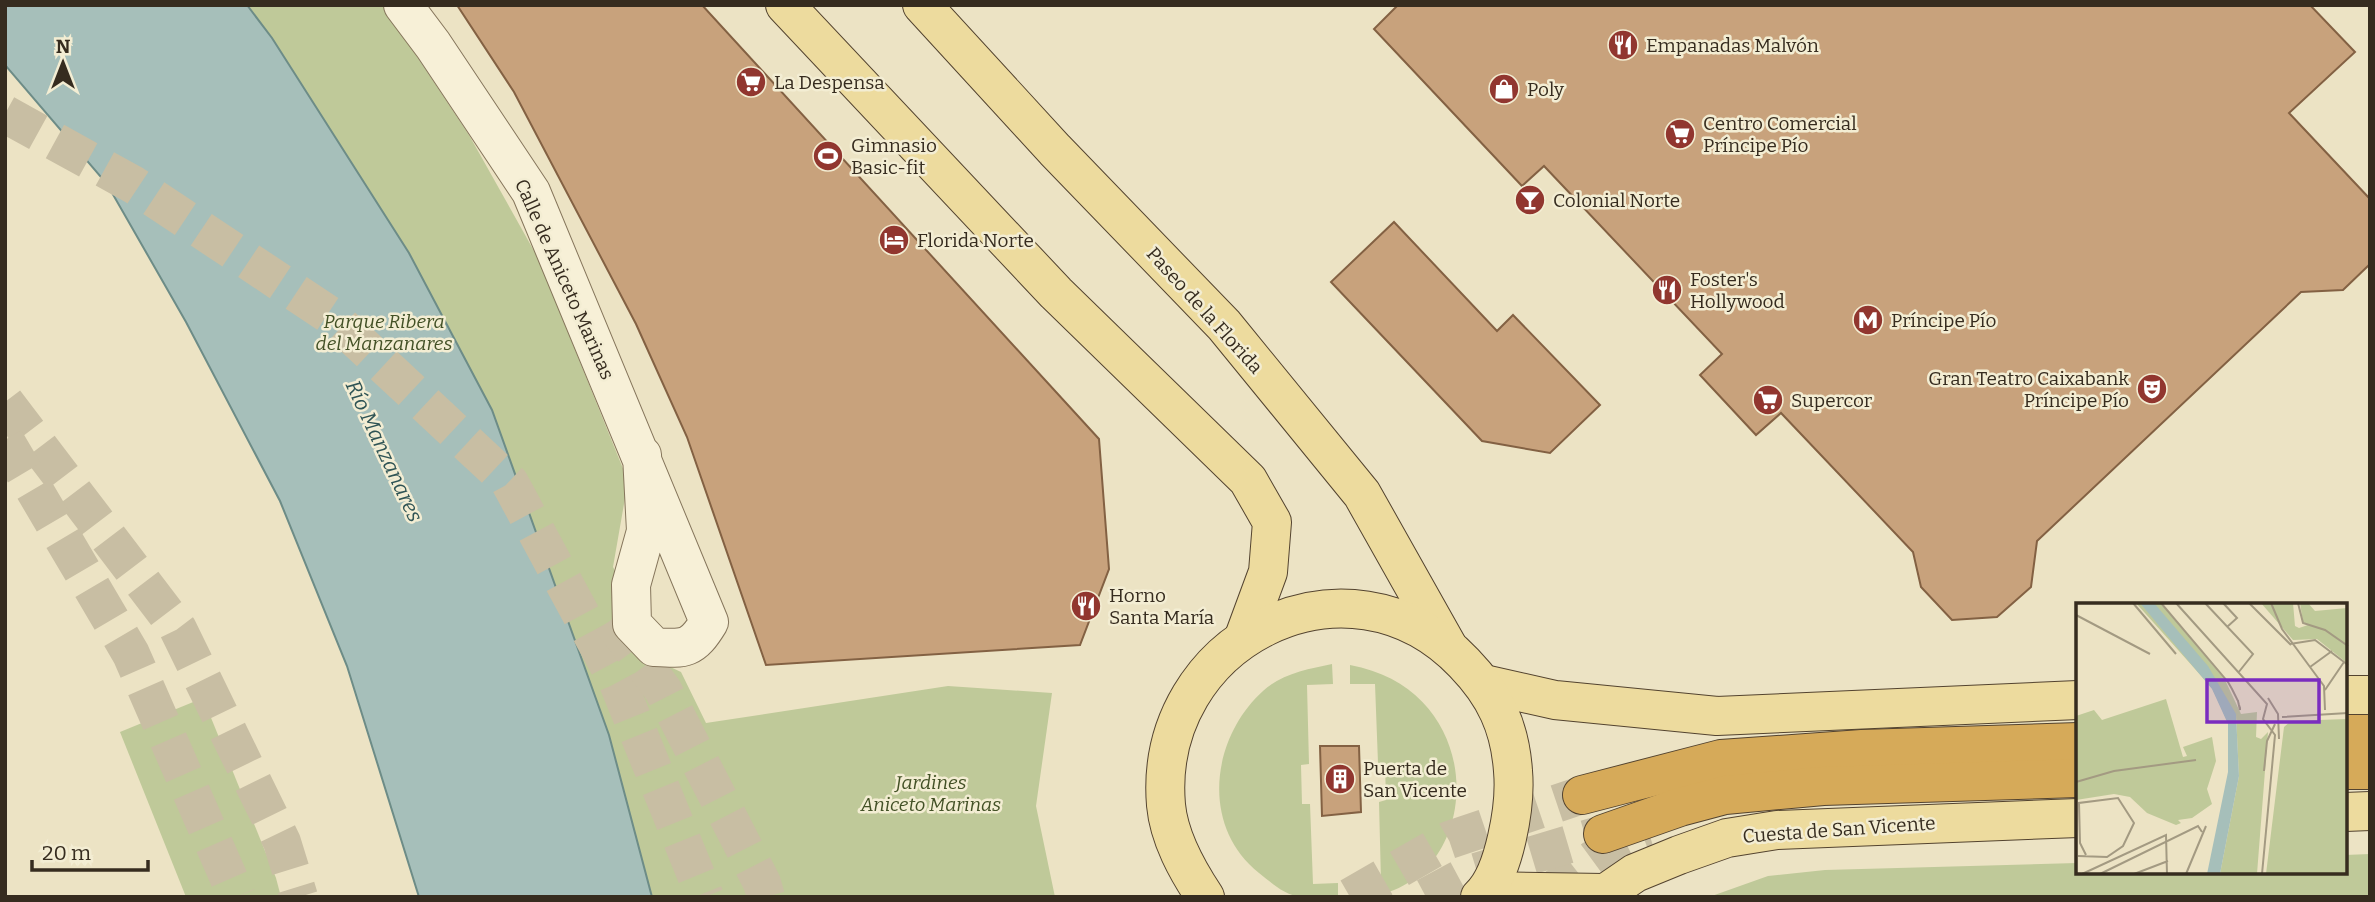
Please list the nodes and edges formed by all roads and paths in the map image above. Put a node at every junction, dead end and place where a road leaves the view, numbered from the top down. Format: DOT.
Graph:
graph roads {
  1 [pos="403,5"];
  2 [pos="785,5"];
  3 [pos="922,5"];
  4 [pos="642,455"];
  5 [pos="1244,637"];
  6 [pos="1447,645"];
  7 [pos="1484,684"];
  8 [pos="2347,695"];
  9 [pos="2370,695"];
  10 [pos="2076,700"];
  11 [pos="2347,734"];
  12 [pos="2370,734"];
  13 [pos="2076,743"];
  14 [pos="2347,770"];
  15 [pos="2370,770"];
  16 [pos="2076,778"];
  17 [pos="1582,795"];
  18 [pos="2370,811"];
  19 [pos="2347,812"];
  20 [pos="2076,818"];
  21 [pos="1604,834"];
  22 [pos="1485,895"];
  23 [pos="1602,895"];
  24 [pos="1205,897"];
  1 -- 4 [label="street, Calle de Aniceto Marinas"];
  2 -- 5 [label="main road"];
  3 -- 6 [label="main road, Paseo de la Florida"];
  5 -- 6 [label="main road"];
  5 -- 24 [label="main road"];
  6 -- 7 [label="main road"];
  7 -- 10 [label="main road"];
  7 -- 22 [label="main road"];
  8 -- 9 [label="main road"];
  11 -- 12 [label="highway"];
  13 -- 17 [label="highway"];
  14 -- 15 [label="highway"];
  16 -- 21 [label="highway"];
  18 -- 19 [label="main road"];
  20 -- 23 [label="main road, Cuesta de San Vicente"];
  22 -- 23 [label="main road, Cuesta de San Vicente"];
}
